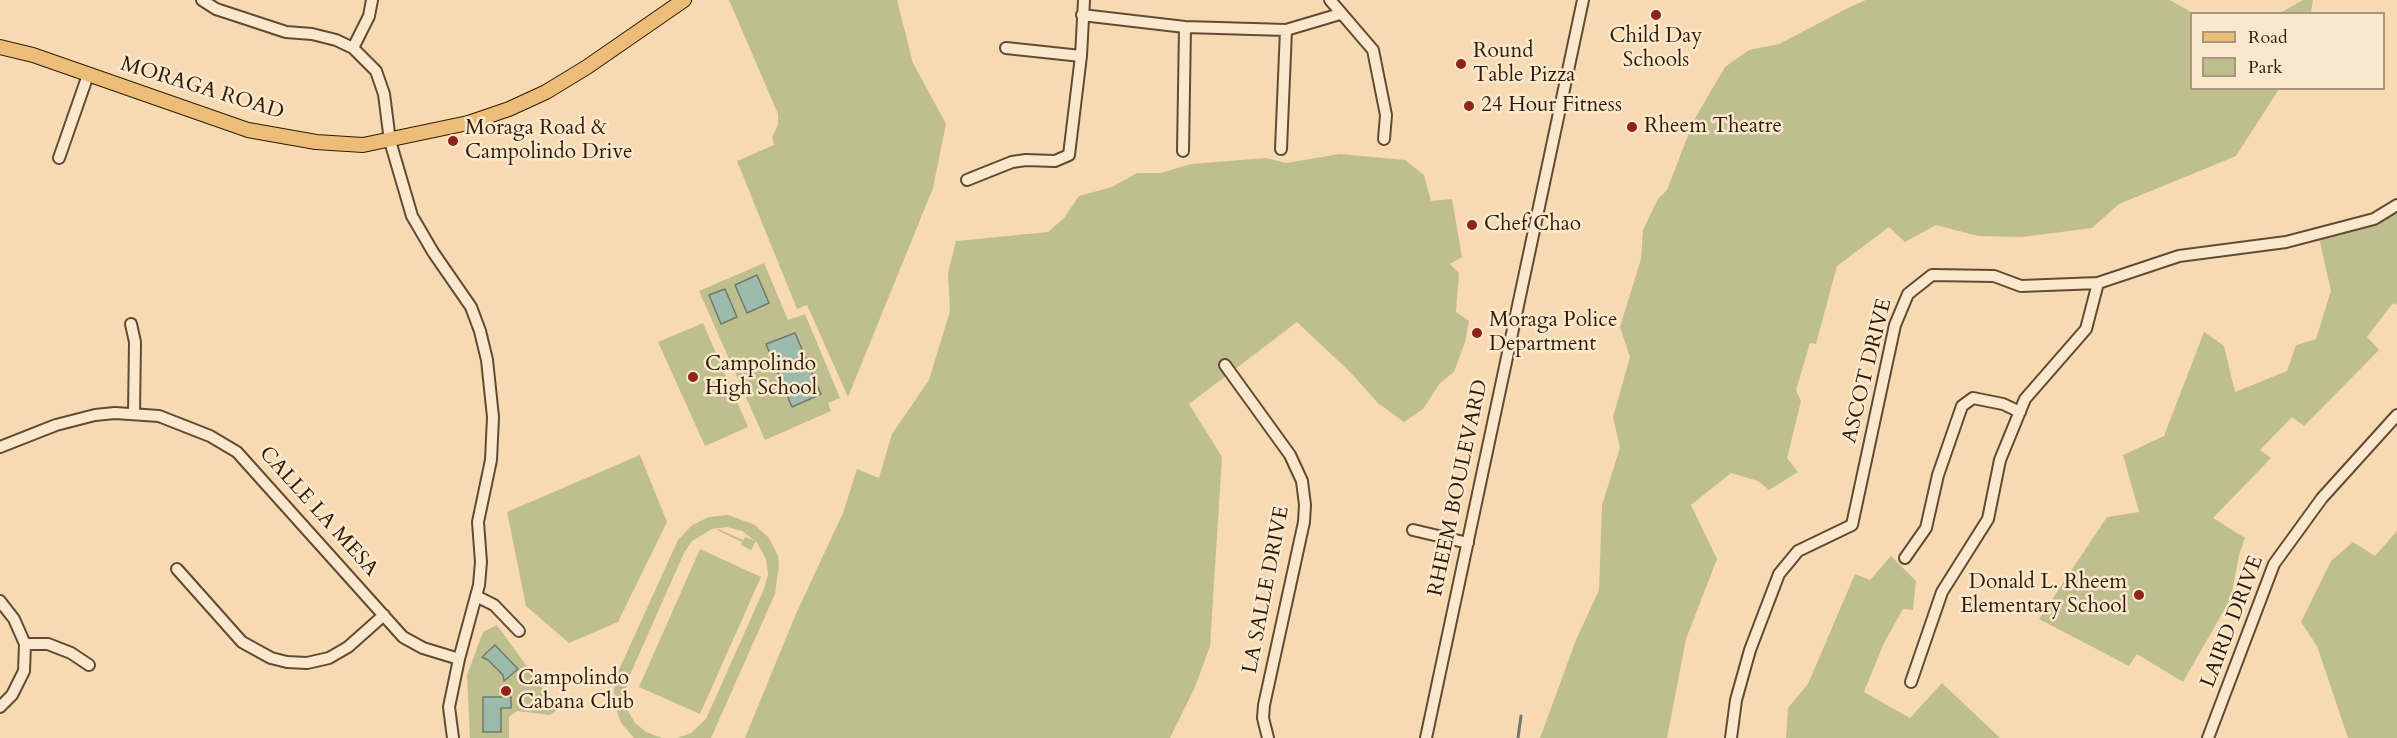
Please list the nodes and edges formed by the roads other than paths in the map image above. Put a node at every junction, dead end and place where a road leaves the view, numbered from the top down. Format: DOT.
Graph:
graph roads {
  1 [pos="202,0"];
  2 [pos="372,0"];
  3 [pos="684,0"];
  4 [pos="1084,0"];
  5 [pos="1330,0"];
  6 [pos="1583,0"];
  7 [pos="1340,14"];
  8 [pos="1082,15"];
  9 [pos="1185,27"];
  10 [pos="1286,30"];
  11 [pos="0,47"];
  12 [pos="353,48"];
  13 [pos="1006,48"];
  14 [pos="1081,56"];
  15 [pos="88,75"];
  16 [pos="1384,139"];
  17 [pos="390,141"];
  18 [pos="1281,148"];
  19 [pos="1182,151"];
  20 [pos="59,158"];
  21 [pos="967,180"];
  22 [pos="2397,205"];
  23 [pos="2098,283"];
  24 [pos="131,324"];
  25 [pos="1225,365"];
  26 [pos="2020,412"];
  27 [pos="134,414"];
  28 [pos="2397,416"];
  29 [pos="0,447"];
  30 [pos="1413,530"];
  31 [pos="1468,543"];
  32 [pos="1905,558"];
  33 [pos="177,569"];
  34 [pos="476,596"];
  35 [pos="0,601"];
  36 [pos="384,615"];
  37 [pos="519,631"];
  38 [pos="25,644"];
  39 [pos="459,659"];
  40 [pos="89,665"];
  41 [pos="1911,682"];
  42 [pos="0,707"];
  43 [pos="453,738"];
  44 [pos="1268,738"];
  45 [pos="1426,738"];
  46 [pos="1731,738"];
  47 [pos="2208,738"];
  1 -- 12 [label="street"];
  2 -- 12 [label="street"];
  3 -- 17 [label="main road, MORAGA ROAD"];
  4 -- 8 [label="street"];
  5 -- 7 [label="street"];
  6 -- 31 [label="street, RHEEM BOULEVARD"];
  7 -- 10 [label="street"];
  7 -- 16 [label="street"];
  8 -- 9 [label="street"];
  8 -- 14 [label="street"];
  9 -- 10 [label="street"];
  9 -- 19 [label="street"];
  10 -- 18 [label="street"];
  11 -- 15 [label="main road, MORAGA ROAD"];
  12 -- 17 [label="street"];
  13 -- 14 [label="street"];
  14 -- 21 [label="street"];
  15 -- 17 [label="main road, MORAGA ROAD"];
  15 -- 20 [label="street"];
  17 -- 34 [label="street"];
  22 -- 23 [label="street, ASCOT DRIVE"];
  23 -- 26 [label="street"];
  23 -- 46 [label="street, ASCOT DRIVE"];
  24 -- 27 [label="street"];
  25 -- 44 [label="street, LA SALLE DRIVE"];
  26 -- 32 [label="street"];
  26 -- 41 [label="street"];
  27 -- 29 [label="street"];
  27 -- 36 [label="street, CALLE LA MESA"];
  28 -- 47 [label="street, LAIRD DRIVE"];
  30 -- 31 [label="street"];
  31 -- 45 [label="street, RHEEM BOULEVARD"];
  33 -- 36 [label="street"];
  34 -- 37 [label="street"];
  34 -- 39 [label="street"];
  35 -- 38 [label="street"];
  36 -- 39 [label="street, CALLE LA MESA"];
  38 -- 40 [label="street"];
  38 -- 42 [label="street"];
  39 -- 43 [label="street"];
}
